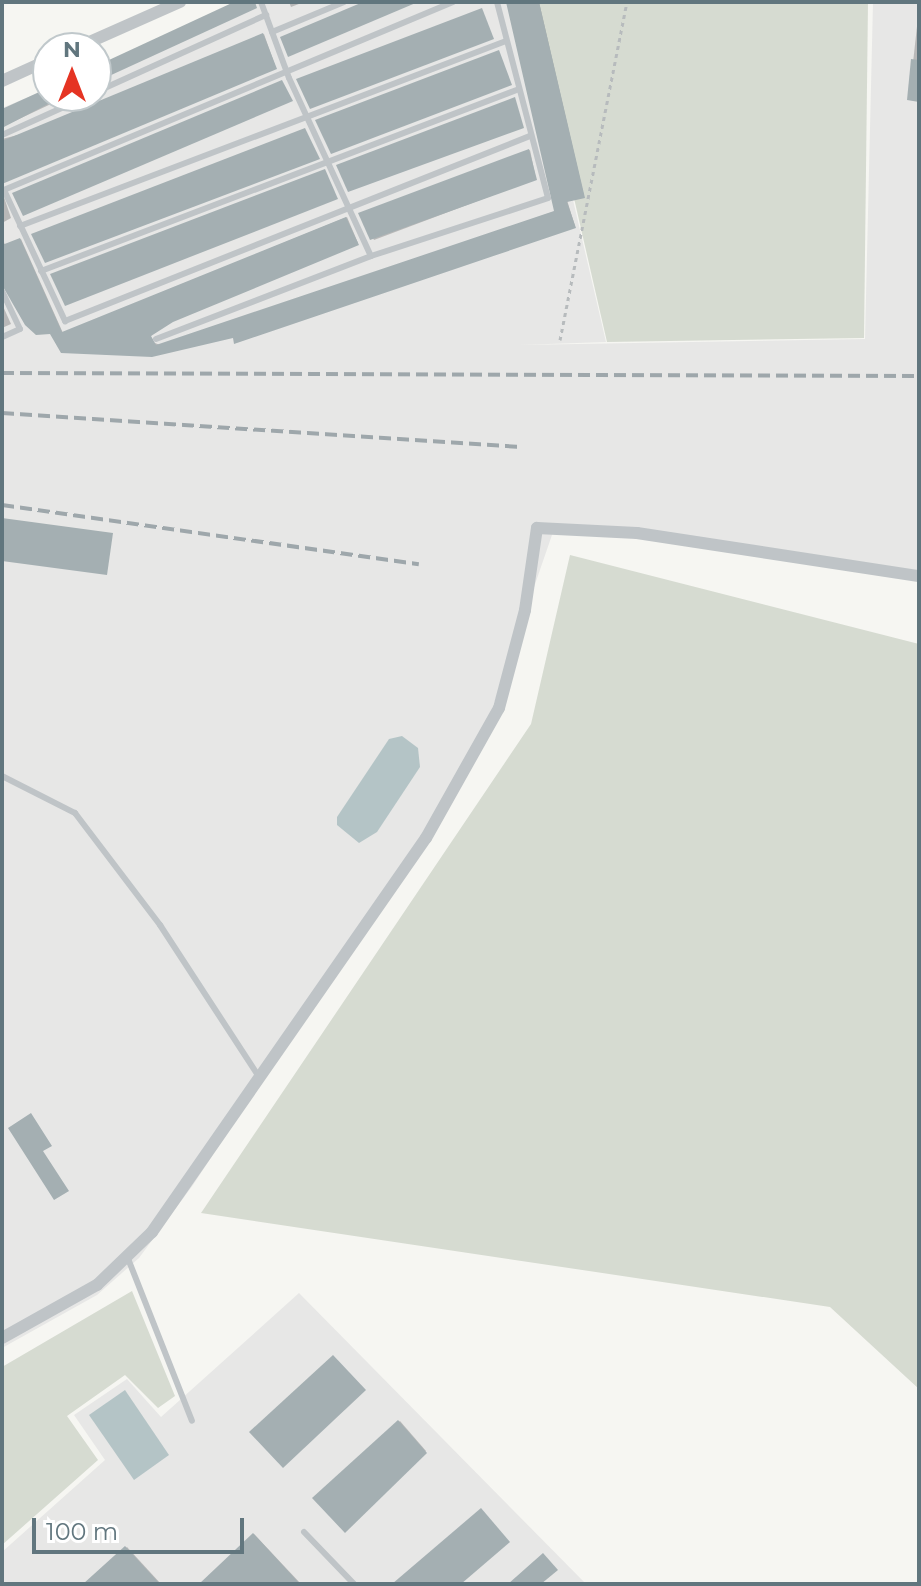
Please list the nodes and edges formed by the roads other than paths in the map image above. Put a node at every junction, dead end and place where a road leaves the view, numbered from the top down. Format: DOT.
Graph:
graph roads {
  1 [pos="180,2"];
  2 [pos="261,2"];
  3 [pos="344,2"];
  4 [pos="453,2"];
  5 [pos="497,2"];
  6 [pos="266,15"];
  7 [pos="112,32"];
  8 [pos="272,32"];
  9 [pos="506,41"];
  10 [pos="32,67"];
  11 [pos="286,68"];
  12 [pos="2,81"];
  13 [pos="112,85"];
  14 [pos="519,89"];
  15 [pos="53,112"];
  16 [pos="308,116"];
  17 [pos="2,135"];
  18 [pos="530,136"];
  19 [pos="328,160"];
  20 [pos="349,206"];
  21 [pos="20,226"];
  22 [pos="371,256"];
  23 [pos="41,271"];
  24 [pos="2,291"];
  25 [pos="2,337"];
  26 [pos="156,339"];
  27 [pos="919,576"];
  28 [pos="2,776"];
  29 [pos="257,1074"];
  30 [pos="127,1256"];
  31 [pos="2,1338"];
  32 [pos="192,1421"];
  33 [pos="304,1532"];
  34 [pos="354,1584"];
  1 -- 7 [label="street"];
  2 -- 6 [label="lane"];
  3 -- 8 [label="lane"];
  4 -- 11 [label="lane"];
  5 -- 9 [label="lane"];
  6 -- 8 [label="lane"];
  6 -- 13 [label="lane"];
  8 -- 11 [label="lane"];
  9 -- 14 [label="lane"];
  9 -- 16 [label="lane"];
  10 -- 12 [label="street"];
  11 -- 16 [label="lane"];
  11 -- 21 [label="lane"];
  14 -- 18 [label="lane"];
  14 -- 19 [label="lane"];
  15 -- 17 [label="lane"];
  16 -- 19 [label="lane"];
  16 -- 21 [label="lane"];
  18 -- 20 [label="lane"];
  18 -- 22 [label="lane"];
  19 -- 20 [label="lane"];
  19 -- 23 [label="lane"];
  20 -- 22 [label="lane"];
  20 -- 23 [label="lane"];
  21 -- 23 [label="lane"];
  22 -- 26 [label="lane"];
  24 -- 25 [label="lane"];
  27 -- 29 [label="street"];
  28 -- 29 [label="lane"];
  29 -- 30 [label="street"];
  30 -- 31 [label="street"];
  30 -- 32 [label="lane"];
  33 -- 34 [label="lane"];
}
